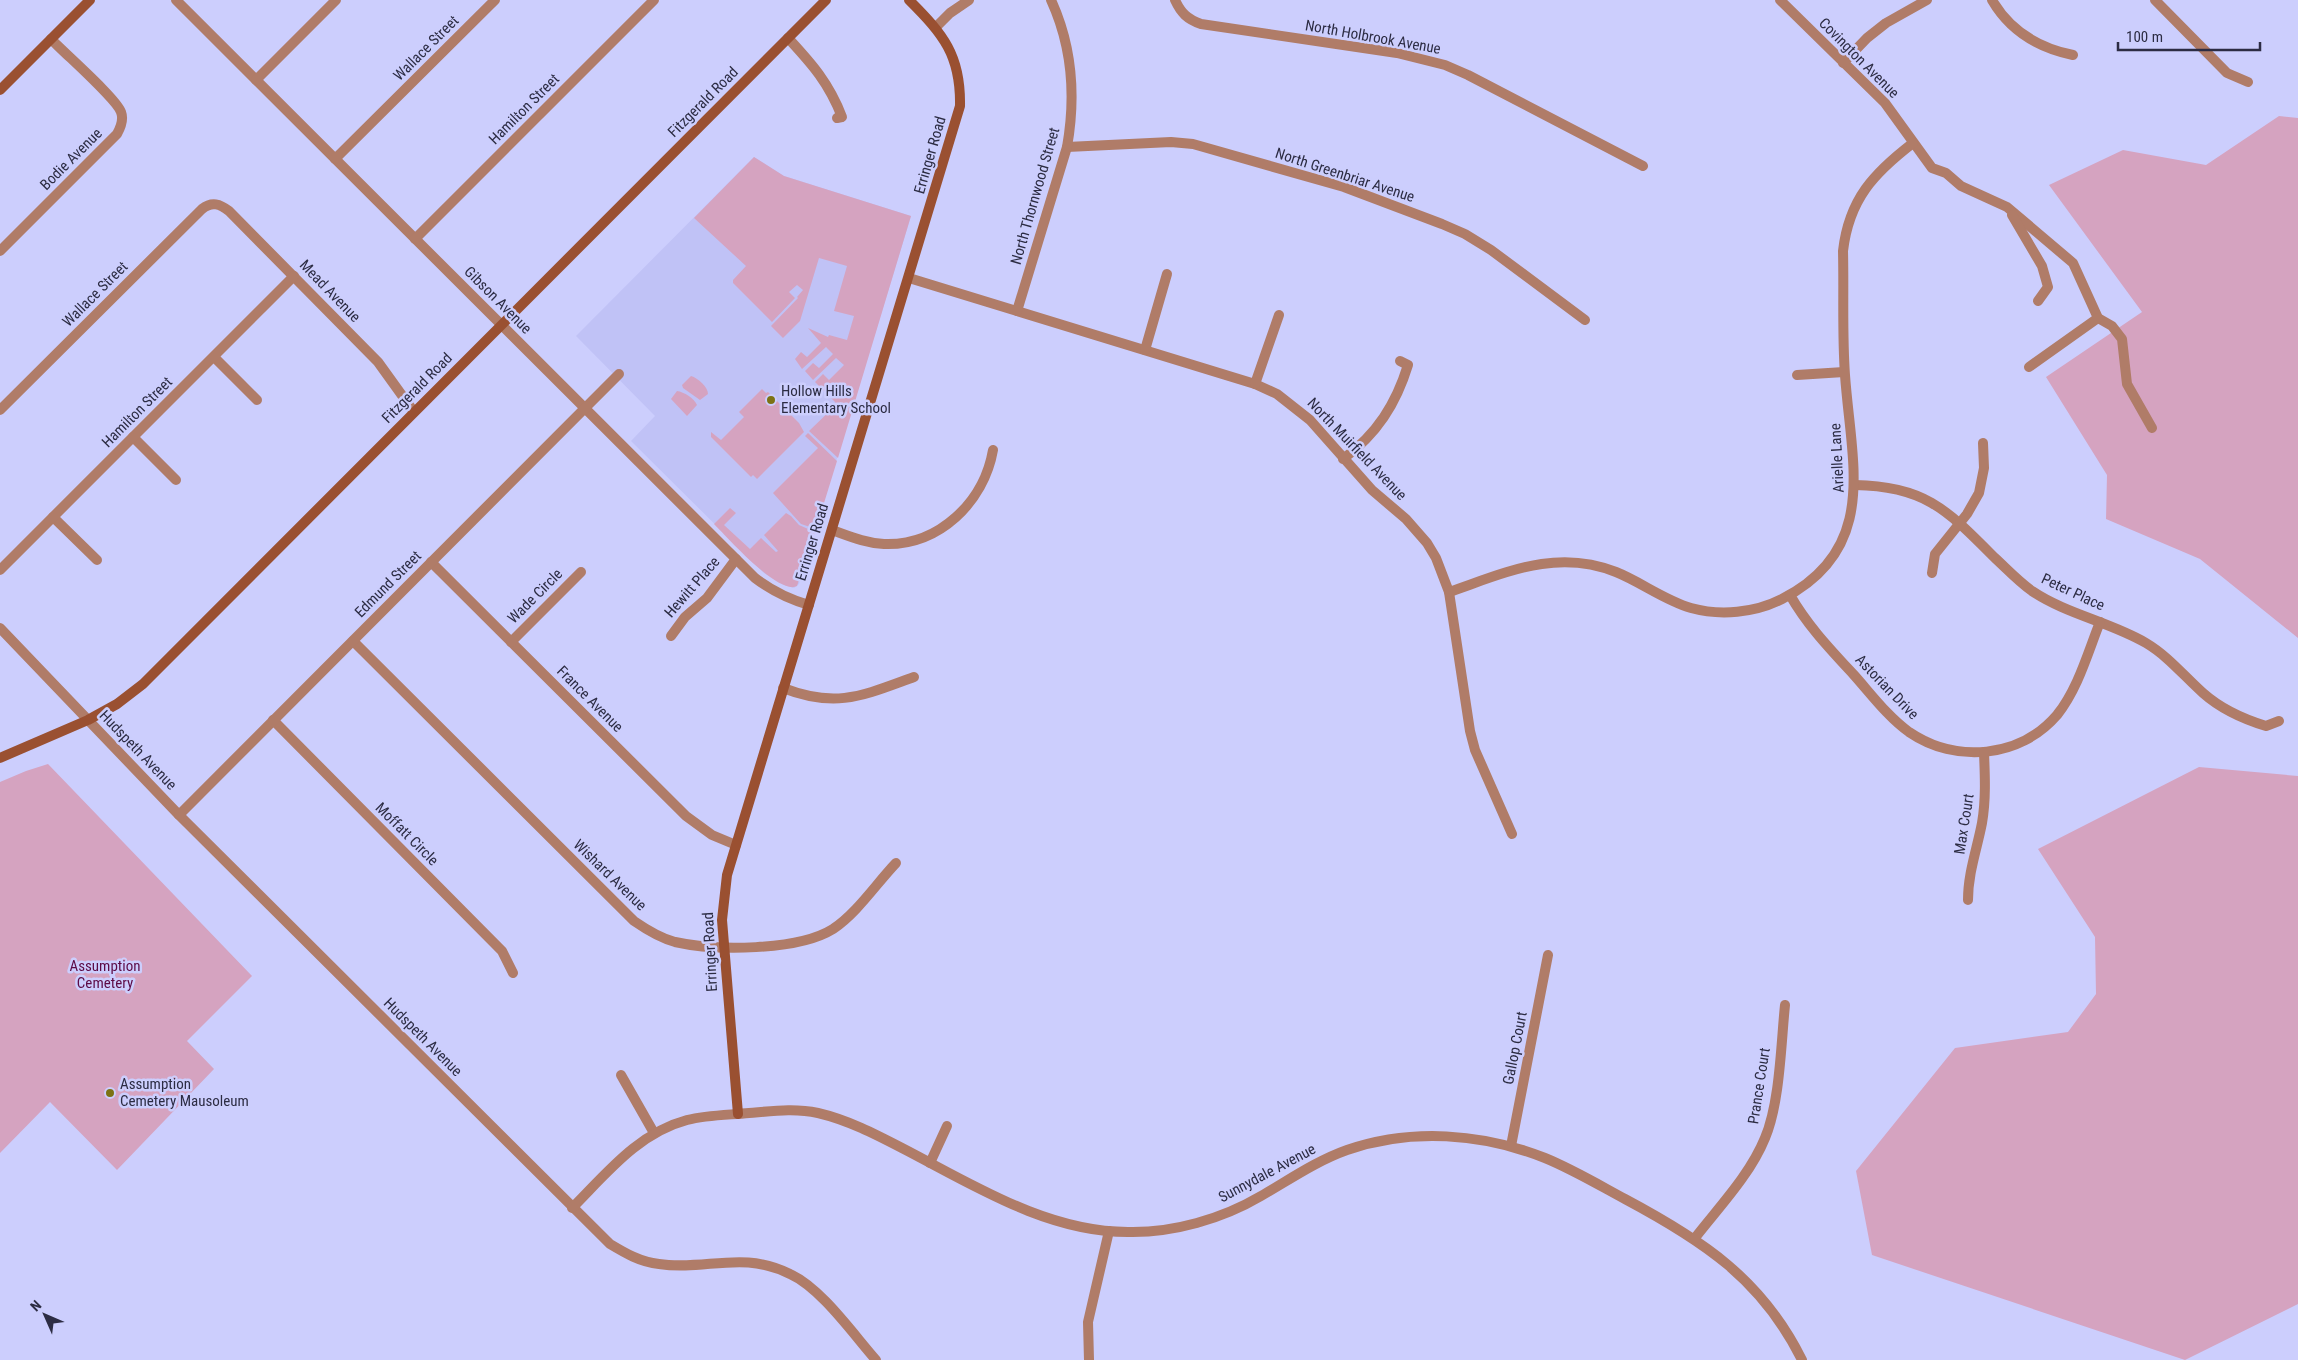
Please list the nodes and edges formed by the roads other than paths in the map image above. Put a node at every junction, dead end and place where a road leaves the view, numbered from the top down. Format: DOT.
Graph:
graph roads {
  1 [pos="90,0"];
  2 [pos="336,0"];
  3 [pos="495,0"];
  4 [pos="654,0"];
  5 [pos="826,0"];
  6 [pos="909,0"];
  7 [pos="969,0"];
  8 [pos="1051,0"];
  9 [pos="1175,0"];
  10 [pos="1780,0"];
  11 [pos="1927,0"];
  12 [pos="1992,0"];
  13 [pos="2156,0"];
  14 [pos="178,1"];
  15 [pos="936,27"];
  16 [pos="788,38"];
  17 [pos="50,39"];
  18 [pos="2073,55"];
  19 [pos="1843,63"];
  20 [pos="256,80"];
  21 [pos="2248,82"];
  22 [pos="0,90"];
  23 [pos="837,118"];
  24 [pos="1914,143"];
  25 [pos="1066,147"];
  26 [pos="335,159"];
  27 [pos="1643,166"];
  28 [pos="214,204"];
  29 [pos="2007,207"];
  30 [pos="415,238"];
  31 [pos="0,251"];
  32 [pos="1167,274"];
  33 [pos="294,276"];
  34 [pos="909,278"];
  35 [pos="2038,301"];
  36 [pos="1017,311"];
  37 [pos="1279,315"];
  38 [pos="2098,318"];
  39 [pos="1585,320"];
  40 [pos="501,325"];
  41 [pos="1144,350"];
  42 [pos="214,357"];
  43 [pos="1400,361"];
  44 [pos="2029,367"];
  45 [pos="1844,372"];
  46 [pos="619,374"];
  47 [pos="1796,375"];
  48 [pos="1255,384"];
  49 [pos="257,400"];
  50 [pos="585,408"];
  51 [pos="0,410"];
  52 [pos="414,412"];
  53 [pos="2152,428"];
  54 [pos="133,437"];
  55 [pos="1982,443"];
  56 [pos="993,450"];
  57 [pos="1343,459"];
  58 [pos="176,480"];
  59 [pos="1855,485"];
  60 [pos="53,517"];
  61 [pos="1960,523"];
  62 [pos="832,530"];
  63 [pos="736,559"];
  64 [pos="97,560"];
  65 [pos="431,562"];
  66 [pos="0,570"];
  67 [pos="581,572"];
  68 [pos="1932,573"];
  69 [pos="1448,592"];
  70 [pos="1790,595"];
  71 [pos="809,605"];
  72 [pos="2100,622"];
  73 [pos="0,628"];
  74 [pos="671,636"];
  75 [pos="353,641"];
  76 [pos="511,642"];
  77 [pos="914,677"];
  78 [pos="783,688"];
  79 [pos="88,720"];
  80 [pos="273,720"];
  81 [pos="2280,720"];
  82 [pos="1984,753"];
  83 [pos="0,758"];
  84 [pos="179,814"];
  85 [pos="1512,834"];
  86 [pos="736,845"];
  87 [pos="896,862"];
  88 [pos="1968,900"];
  89 [pos="724,947"];
  90 [pos="1548,955"];
  91 [pos="514,973"];
  92 [pos="1785,1005"];
  93 [pos="621,1075"];
  94 [pos="738,1114"];
  95 [pos="947,1126"];
  96 [pos="654,1133"];
  97 [pos="1511,1146"];
  98 [pos="930,1163"];
  99 [pos="572,1208"];
  100 [pos="1109,1231"];
  101 [pos="1695,1238"];
  102 [pos="876,1360"];
  103 [pos="1089,1360"];
  104 [pos="1802,1360"];
  1 -- 17 [label="street"];
  2 -- 20 [label="street"];
  3 -- 26 [label="street, Wallace Street"];
  4 -- 30 [label="street, Hamilton Street"];
  5 -- 16 [label="street, Fitzgerald Road"];
  6 -- 15 [label="street, Erringer Road"];
  7 -- 15 [label="street"];
  8 -- 25 [label="street, North Thornwood Street"];
  9 -- 27 [label="street, North Holbrook Avenue"];
  10 -- 19 [label="street, Covington Avenue"];
  11 -- 19 [label="street"];
  12 -- 18 [label="street"];
  13 -- 21 [label="street"];
  14 -- 20 [label="street, Gibson Avenue"];
  15 -- 34 [label="street, Erringer Road"];
  16 -- 23 [label="street"];
  16 -- 40 [label="street, Fitzgerald Road"];
  17 -- 22 [label="street"];
  17 -- 31 [label="street, Bodie Avenue"];
  19 -- 24 [label="street, Covington Avenue"];
  20 -- 26 [label="street, Gibson Avenue"];
  24 -- 29 [label="street, Covington Avenue"];
  24 -- 45 [label="street, Arielle Lane"];
  25 -- 36 [label="street, North Thornwood Street"];
  25 -- 39 [label="street, North Greenbriar Avenue"];
  26 -- 30 [label="street, Gibson Avenue"];
  28 -- 33 [label="street, Mead Avenue"];
  28 -- 51 [label="street, Wallace Street"];
  29 -- 35 [label="street"];
  29 -- 38 [label="street, Covington Avenue"];
  30 -- 40 [label="street, Gibson Avenue"];
  32 -- 41 [label="street"];
  33 -- 42 [label="street, Hamilton Street"];
  33 -- 52 [label="street, Mead Avenue"];
  34 -- 36 [label="street, North Muirfield Avenue"];
  34 -- 62 [label="street, Erringer Road"];
  36 -- 41 [label="street, North Muirfield Avenue"];
  37 -- 48 [label="street"];
  38 -- 44 [label="street"];
  38 -- 53 [label="street"];
  40 -- 50 [label="street, Gibson Avenue"];
  40 -- 52 [label="street, Fitzgerald Road"];
  41 -- 48 [label="street, North Muirfield Avenue"];
  42 -- 49 [label="street"];
  42 -- 54 [label="street, Hamilton Street"];
  43 -- 57 [label="street"];
  45 -- 47 [label="street"];
  45 -- 59 [label="street, Arielle Lane"];
  46 -- 50 [label="street, Edmund Street"];
  48 -- 57 [label="street, North Muirfield Avenue"];
  50 -- 63 [label="street, Gibson Avenue"];
  50 -- 65 [label="street, Edmund Street"];
  52 -- 79 [label="street, Fitzgerald Road"];
  54 -- 58 [label="street"];
  54 -- 60 [label="street, Hamilton Street"];
  55 -- 61 [label="street"];
  56 -- 62 [label="street"];
  57 -- 69 [label="street, North Muirfield Avenue"];
  59 -- 61 [label="street, Peter Place"];
  59 -- 70 [label="street, Arielle Lane"];
  60 -- 64 [label="street"];
  60 -- 66 [label="street, Hamilton Street"];
  61 -- 68 [label="street"];
  61 -- 72 [label="street, Peter Place"];
  62 -- 71 [label="street, Erringer Road"];
  63 -- 71 [label="street, Gibson Avenue"];
  63 -- 74 [label="street, Hewitt Place"];
  65 -- 75 [label="street, Edmund Street"];
  65 -- 76 [label="street, France Avenue"];
  67 -- 76 [label="street, Wade Circle"];
  69 -- 70 [label="street, Arielle Lane"];
  69 -- 85 [label="street, North Muirfield Avenue"];
  70 -- 82 [label="street, Astorian Drive"];
  71 -- 78 [label="street, Erringer Road"];
  72 -- 81 [label="street, Peter Place"];
  72 -- 82 [label="street, Astorian Drive"];
  73 -- 79 [label="street, Hudspeth Avenue"];
  75 -- 80 [label="street, Edmund Street"];
  75 -- 89 [label="street, Wishard Avenue"];
  76 -- 86 [label="street, France Avenue"];
  77 -- 78 [label="street"];
  78 -- 86 [label="street, Erringer Road"];
  79 -- 83 [label="street, Fitzgerald Road"];
  79 -- 84 [label="street, Hudspeth Avenue"];
  80 -- 84 [label="street, Edmund Street"];
  80 -- 91 [label="street, Moffatt Circle"];
  82 -- 88 [label="street, Max Court"];
  84 -- 99 [label="street, Hudspeth Avenue"];
  86 -- 89 [label="street, Erringer Road"];
  87 -- 89 [label="street, Wishard Avenue"];
  89 -- 94 [label="street, Erringer Road"];
  90 -- 97 [label="street, Gallop Court"];
  92 -- 101 [label="street, Prance Court"];
  93 -- 96 [label="street"];
  94 -- 96 [label="street, Sunnydale Avenue"];
  94 -- 98 [label="street, Sunnydale Avenue"];
  95 -- 98 [label="street"];
  96 -- 99 [label="street, Sunnydale Avenue"];
  97 -- 100 [label="street, Sunnydale Avenue"];
  97 -- 101 [label="street, Sunnydale Avenue"];
  98 -- 100 [label="street, Sunnydale Avenue"];
  99 -- 102 [label="street, Hudspeth Avenue"];
  100 -- 103 [label="street"];
  101 -- 104 [label="street, Sunnydale Avenue"];
}
